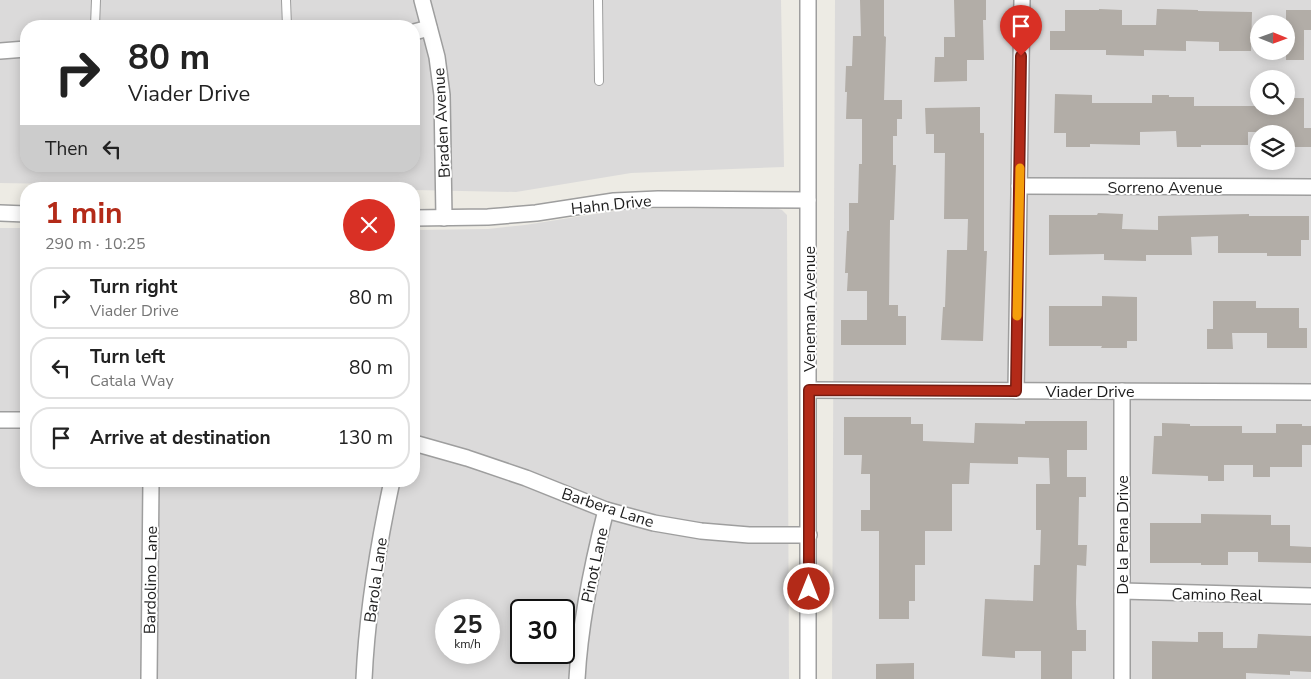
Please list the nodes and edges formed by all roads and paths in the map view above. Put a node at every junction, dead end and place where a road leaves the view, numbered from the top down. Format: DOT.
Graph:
graph roads {
  1 [pos="96,0"];
  2 [pos="286,0"];
  3 [pos="422,0"];
  4 [pos="598,0"];
  5 [pos="808,0"];
  6 [pos="1022,0"];
  7 [pos="95,20"];
  8 [pos="287,20"];
  9 [pos="429,28"];
  10 [pos="420,30"];
  11 [pos="20,49"];
  12 [pos="0,51"];
  13 [pos="599,81"];
  14 [pos="1019,186"];
  15 [pos="1311,187"];
  16 [pos="808,200"];
  17 [pos="0,214"];
  18 [pos="20,214"];
  19 [pos="420,218"];
  20 [pos="444,218"];
  21 [pos="809,390"];
  22 [pos="1016,391"];
  23 [pos="1122,391"];
  24 [pos="1311,392"];
  25 [pos="0,420"];
  26 [pos="20,420"];
  27 [pos="420,445"];
  28 [pos="151,487"];
  29 [pos="391,487"];
  30 [pos="606,510"];
  31 [pos="809,535"];
  32 [pos="1122,591"];
  33 [pos="1311,596"];
  34 [pos="149,679"];
  35 [pos="364,679"];
  36 [pos="577,679"];
  37 [pos="808,679"];
  38 [pos="1122,679"];
  1 -- 7 [label="lane"];
  2 -- 8 [label="lane"];
  3 -- 9 [label="street, Braden Avenue"];
  4 -- 13 [label="lane"];
  5 -- 16 [label="street, Veneman Avenue"];
  6 -- 14 [label="street"];
  9 -- 10 [label="street"];
  9 -- 20 [label="street, Braden Avenue"];
  11 -- 12 [label="street"];
  14 -- 15 [label="street, Sorreno Avenue"];
  14 -- 22 [label="street"];
  16 -- 20 [label="street, Hahn Drive"];
  16 -- 21 [label="street, Veneman Avenue"];
  17 -- 18 [label="street"];
  19 -- 20 [label="street, Hahn Drive"];
  21 -- 22 [label="street, Viader Drive"];
  21 -- 31 [label="street, Veneman Avenue"];
  22 -- 23 [label="street, Viader Drive"];
  23 -- 24 [label="street, Viader Drive"];
  23 -- 32 [label="street, De la Pena Drive"];
  25 -- 26 [label="street"];
  27 -- 30 [label="street, Barbera Lane"];
  28 -- 34 [label="street, Bardolino Lane"];
  29 -- 35 [label="street, Barola Lane"];
  30 -- 31 [label="street, Barbera Lane"];
  30 -- 36 [label="street, Pinot Lane"];
  31 -- 37 [label="street, Veneman Avenue"];
  32 -- 33 [label="street, Camino Real"];
  32 -- 38 [label="street, De la Pena Drive"];
}
